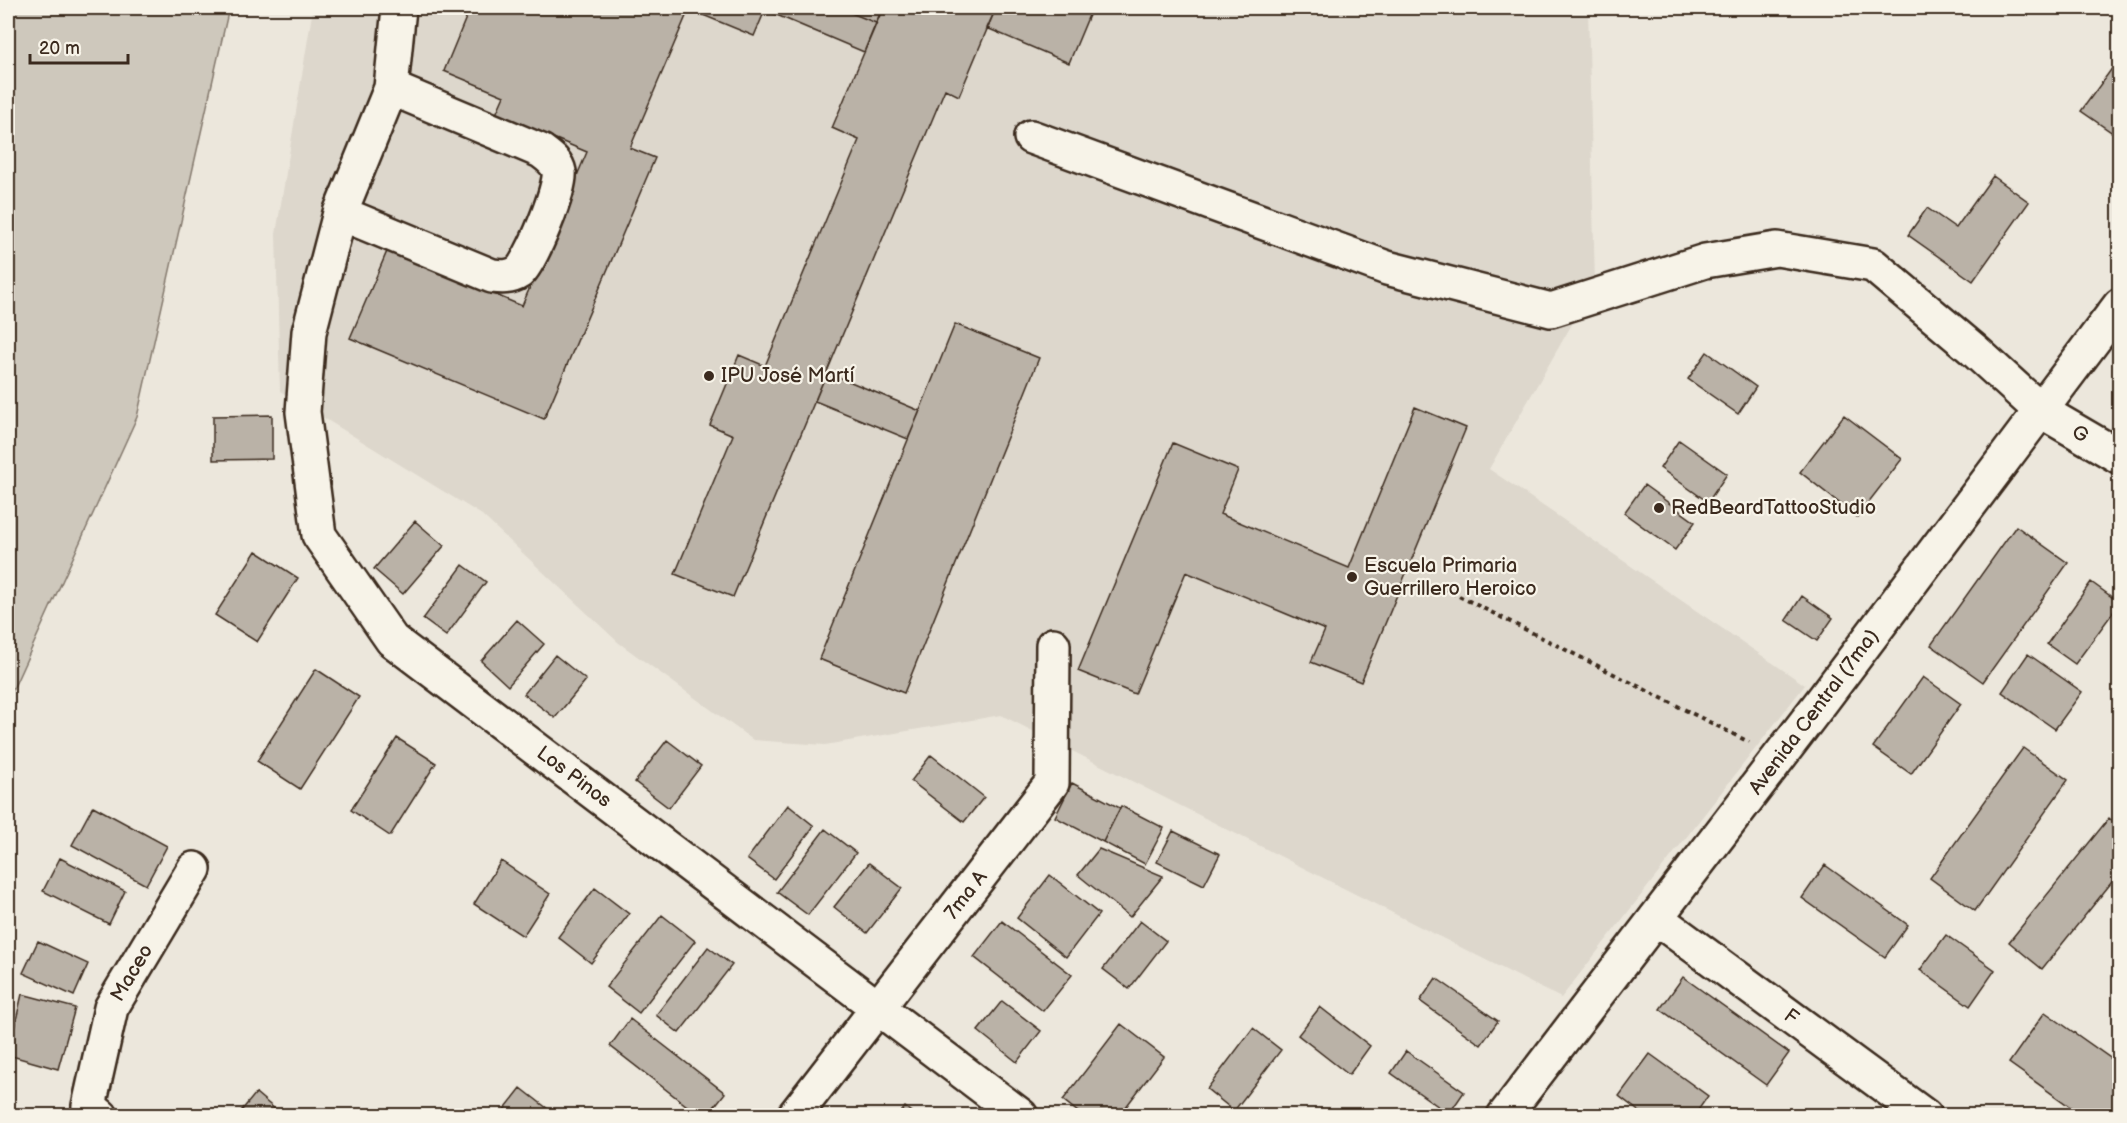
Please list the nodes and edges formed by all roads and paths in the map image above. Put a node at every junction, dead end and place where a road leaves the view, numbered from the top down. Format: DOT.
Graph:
graph roads {
  1 [pos="399,8"];
  2 [pos="391,88"];
  3 [pos="1031,137"];
  4 [pos="339,213"];
  5 [pos="2120,305"];
  6 [pos="2041,411"];
  7 [pos="2120,457"];
  8 [pos="1443,588"];
  9 [pos="1053,645"];
  10 [pos="1779,757"];
  11 [pos="194,869"];
  12 [pos="1656,918"];
  13 [pos="879,1007"];
  14 [pos="101,1116"];
  15 [pos="794,1116"];
  16 [pos="1021,1116"];
  17 [pos="1504,1116"];
  18 [pos="1925,1116"];
  1 -- 2 [label="street, Los Pinos"];
  2 -- 4 [label="street, Los Pinos"];
  2 -- 4 [label="street"];
  3 -- 6 [label="street, G"];
  4 -- 13 [label="street, Los Pinos"];
  5 -- 6 [label="street, Avenida Central (7ma)"];
  6 -- 7 [label="street, G"];
  6 -- 10 [label="street, Avenida Central (7ma)"];
  8 -- 10 [label="path"];
  9 -- 13 [label="street, 7ma A"];
  10 -- 12 [label="street, Avenida Central (7ma)"];
  11 -- 14 [label="street, Maceo"];
  12 -- 17 [label="street, Avenida Central (7ma)"];
  12 -- 18 [label="street, F"];
  13 -- 15 [label="street, 7ma A"];
  13 -- 16 [label="street, Los Pinos"];
}
